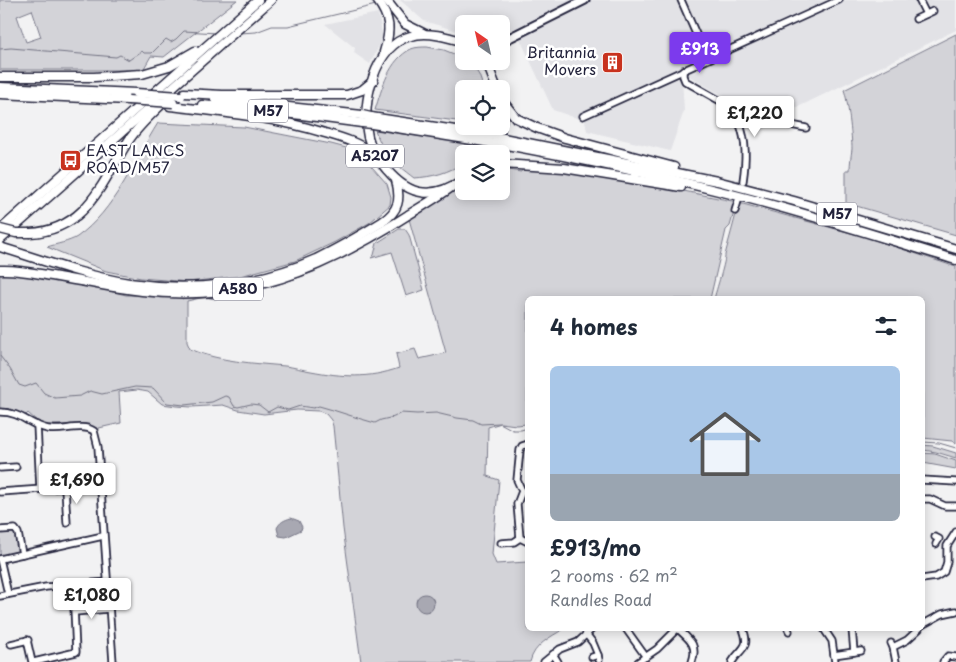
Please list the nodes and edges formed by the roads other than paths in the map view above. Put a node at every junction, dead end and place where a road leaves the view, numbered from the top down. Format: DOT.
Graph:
graph roads {
  1 [pos="258,0"];
  2 [pos="263,0"];
  3 [pos="271,0"];
  4 [pos="585,0"];
  5 [pos="681,0"];
  6 [pos="839,0"];
  7 [pos="919,0"];
  8 [pos="382,2"];
  9 [pos="933,10"];
  10 [pos="926,14"];
  11 [pos="916,19"];
  12 [pos="235,26"];
  13 [pos="222,34"];
  14 [pos="428,34"];
  15 [pos="510,38"];
  16 [pos="455,40"];
  17 [pos="216,48"];
  18 [pos="384,54"];
  19 [pos="707,59"];
  20 [pos="683,70"];
  21 [pos="490,71"];
  22 [pos="0,77"];
  23 [pos="494,80"];
  24 [pos="373,81"];
  25 [pos="0,87"];
  26 [pos="0,94"];
  27 [pos="182,95"];
  28 [pos="726,103"];
  29 [pos="171,104"];
  30 [pos="510,111"];
  31 [pos="744,114"];
  32 [pos="583,116"];
  33 [pos="362,119"];
  34 [pos="738,120"];
  35 [pos="806,128"];
  36 [pos="502,141"];
  37 [pos="375,156"];
  38 [pos="510,165"];
  39 [pos="396,180"];
  40 [pos="743,181"];
  41 [pos="717,182"];
  42 [pos="455,184"];
  43 [pos="452,186"];
  44 [pos="727,193"];
  45 [pos="738,201"];
  46 [pos="735,212"];
  47 [pos="0,229"];
  48 [pos="0,240"];
  49 [pos="0,247"];
  50 [pos="956,249"];
  51 [pos="956,260"];
  52 [pos="0,270"];
  53 [pos="0,412"];
  54 [pos="37,425"];
  55 [pos="525,445"];
  56 [pos="16,467"];
  57 [pos="0,468"];
  58 [pos="925,480"];
  59 [pos="956,482"];
  60 [pos="100,485"];
  61 [pos="65,488"];
  62 [pos="40,489"];
  63 [pos="525,490"];
  64 [pos="0,492"];
  65 [pos="925,500"];
  66 [pos="956,506"];
  67 [pos="67,523"];
  68 [pos="0,530"];
  69 [pos="956,532"];
  70 [pos="104,536"];
  71 [pos="520,538"];
  72 [pos="525,540"];
  73 [pos="937,540"];
  74 [pos="500,541"];
  75 [pos="948,543"];
  76 [pos="22,554"];
  77 [pos="0,559"];
  78 [pos="944,572"];
  79 [pos="950,576"];
  80 [pos="925,579"];
  81 [pos="108,582"];
  82 [pos="73,586"];
  83 [pos="8,594"];
  84 [pos="0,596"];
  85 [pos="108,609"];
  86 [pos="956,611"];
  87 [pos="75,612"];
  88 [pos="925,623"];
  89 [pos="590,631"];
  90 [pos="631,631"];
  91 [pos="676,631"];
  92 [pos="680,631"];
  93 [pos="744,631"];
  94 [pos="825,631"];
  95 [pos="853,631"];
  96 [pos="916,631"];
  97 [pos="586,634"];
  98 [pos="11,644"];
  99 [pos="553,654"];
  100 [pos="834,655"];
  101 [pos="597,657"];
  102 [pos="646,657"];
  103 [pos="956,657"];
  104 [pos="33,662"];
  105 [pos="113,662"];
  106 [pos="544,662"];
  107 [pos="558,662"];
  108 [pos="638,662"];
  109 [pos="692,662"];
  110 [pos="732,662"];
  111 [pos="834,662"];
  112 [pos="896,662"];
  113 [pos="943,662"];
  1 -- 12 [label="highway"];
  2 -- 12 [label="highway"];
  3 -- 12 [label="highway"];
  4 -- 15 [label="main road"];
  5 -- 19 [label="street"];
  6 -- 19 [label="street"];
  7 -- 10 [label="street"];
  8 -- 14 [label="highway, A5207"];
  8 -- 18 [label="highway, A5207"];
  9 -- 10 [label="street"];
  10 -- 11 [label="street"];
  12 -- 13 [label="highway"];
  13 -- 17 [label="highway"];
  13 -- 22 [label="highway"];
  13 -- 47 [label="highway"];
  14 -- 16 [label="highway, A5207"];
  14 -- 18 [label="highway, A5207"];
  17 -- 47 [label="highway, bridge"];
  17 -- 48 [label="highway"];
  18 -- 24 [label="highway, A5207"];
  19 -- 20 [label="street"];
  20 -- 28 [label="street"];
  20 -- 32 [label="street"];
  21 -- 23 [label="highway"];
  24 -- 27 [label="highway"];
  24 -- 37 [label="highway, A5207"];
  25 -- 27 [label="highway, M57, bridge"];
  26 -- 29 [label="highway, M57, bridge"];
  27 -- 33 [label="highway, M57"];
  28 -- 31 [label="street"];
  28 -- 34 [label="street"];
  29 -- 33 [label="highway, M57"];
  29 -- 37 [label="highway"];
  30 -- 41 [label="highway"];
  31 -- 34 [label="street"];
  31 -- 35 [label="street"];
  33 -- 36 [label="highway, M57, bridge"];
  34 -- 40 [label="street"];
  36 -- 41 [label="highway, M57"];
  36 -- 44 [label="highway, M57"];
  37 -- 39 [label="highway, A5207"];
  38 -- 44 [label="highway"];
  39 -- 43 [label="highway, A5207"];
  39 -- 49 [label="highway, A580"];
  41 -- 50 [label="highway, M57"];
  42 -- 43 [label="highway, A5207"];
  43 -- 52 [label="highway, A580"];
  44 -- 51 [label="highway, M57"];
  45 -- 46 [label="street"];
  53 -- 54 [label="street"];
  54 -- 60 [label="street"];
  54 -- 62 [label="street"];
  55 -- 63 [label="street"];
  56 -- 57 [label="street"];
  58 -- 59 [label="street"];
  60 -- 61 [label="street"];
  60 -- 70 [label="street"];
  61 -- 62 [label="street"];
  61 -- 67 [label="street"];
  62 -- 64 [label="street"];
  63 -- 71 [label="street"];
  65 -- 66 [label="street"];
  68 -- 76 [label="street"];
  69 -- 75 [label="street"];
  70 -- 76 [label="street"];
  70 -- 81 [label="street"];
  71 -- 72 [label="street"];
  71 -- 74 [label="street"];
  73 -- 75 [label="street"];
  75 -- 78 [label="street"];
  76 -- 77 [label="street"];
  77 -- 83 [label="street"];
  78 -- 79 [label="street"];
  78 -- 80 [label="street"];
  81 -- 82 [label="street"];
  81 -- 85 [label="street"];
  82 -- 83 [label="street"];
  82 -- 87 [label="street"];
  83 -- 84 [label="street"];
  85 -- 87 [label="street"];
  85 -- 105 [label="street"];
  86 -- 88 [label="street"];
  87 -- 104 [label="street"];
  89 -- 97 [label="street"];
  90 -- 102 [label="street"];
  91 -- 102 [label="street"];
  92 -- 109 [label="street"];
  93 -- 110 [label="street"];
  94 -- 100 [label="street"];
  95 -- 100 [label="street"];
  96 -- 112 [label="street"];
  97 -- 99 [label="street"];
  97 -- 101 [label="street"];
  98 -- 104 [label="street"];
  99 -- 106 [label="street"];
  99 -- 107 [label="street"];
  100 -- 111 [label="street"];
  102 -- 108 [label="street"];
  103 -- 113 [label="street"];
}
